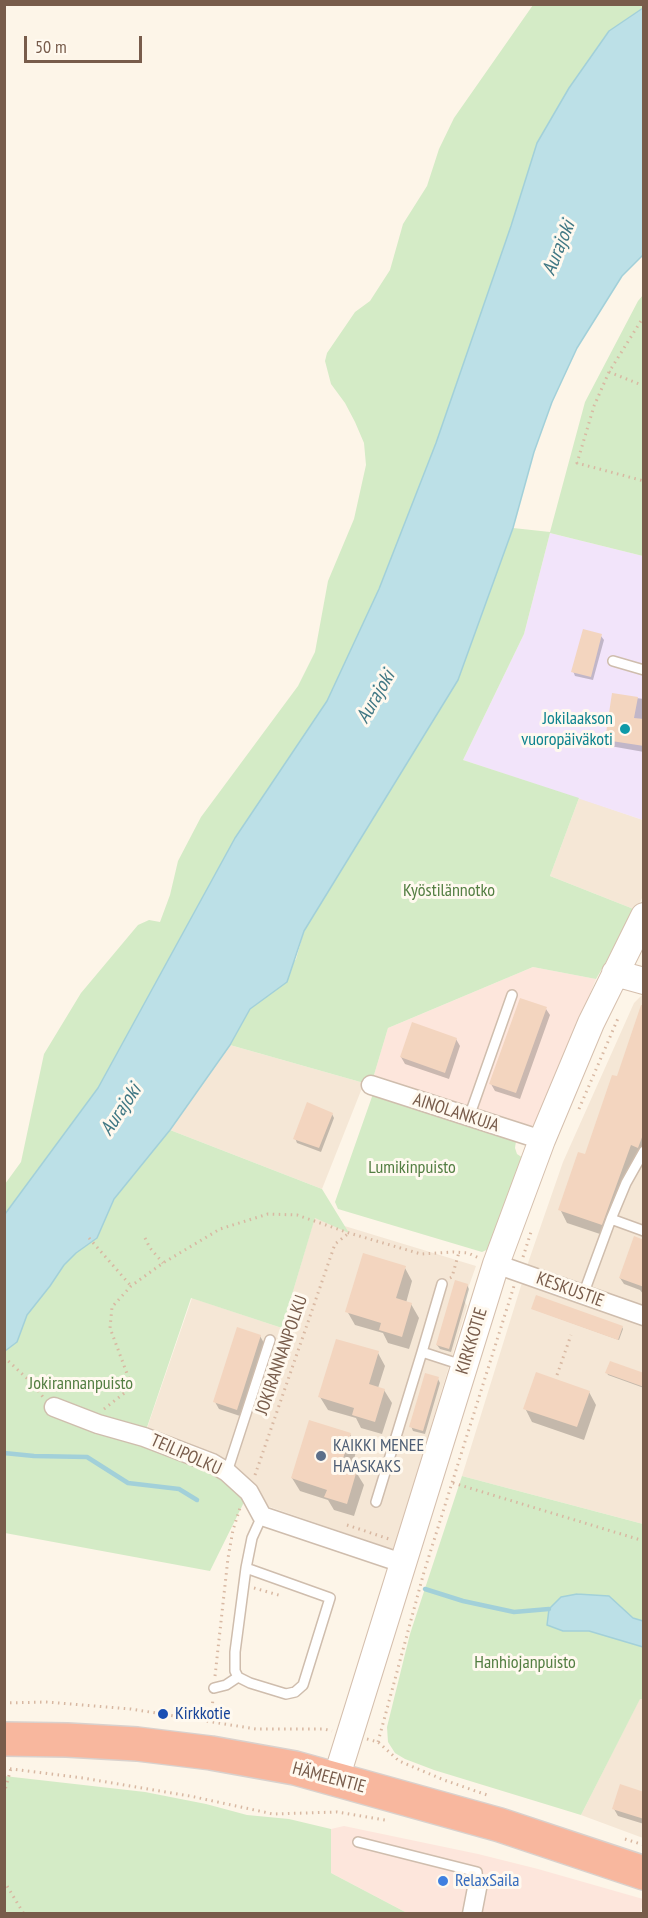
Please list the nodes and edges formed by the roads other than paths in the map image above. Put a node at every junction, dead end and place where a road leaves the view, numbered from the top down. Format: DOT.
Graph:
graph roads {
  1 [pos="613,661"];
  2 [pos="644,670"];
  3 [pos="644,916"];
  4 [pos="615,973"];
  5 [pos="644,981"];
  6 [pos="512,995"];
  7 [pos="371,1085"];
  8 [pos="469,1117"];
  9 [pos="542,1140"];
  10 [pos="644,1151"];
  11 [pos="611,1220"];
  12 [pos="644,1231"];
  13 [pos="499,1265"];
  14 [pos="442,1284"];
  15 [pos="583,1295"];
  16 [pos="644,1316"];
  17 [pos="270,1340"];
  18 [pos="422,1352"];
  19 [pos="464,1365"];
  20 [pos="54,1407"];
  21 [pos="227,1472"];
  22 [pos="376,1502"];
  23 [pos="262,1516"];
  24 [pos="399,1551"];
  25 [pos="246,1568"];
  26 [pos="238,1677"];
  27 [pos="214,1688"];
  28 [pos="8,1753"];
  29 [pos="336,1779"];
  30 [pos="358,1842"];
  31 [pos="644,1873"];
  32 [pos="478,1883"];
  33 [pos="471,1914"];
  1 -- 2 [label="lane"];
  3 -- 4 [label="street, KIRKKOTIE"];
  4 -- 5 [label="street"];
  4 -- 9 [label="street, KIRKKOTIE"];
  6 -- 8 [label="lane"];
  7 -- 8 [label="street, AINOLANKUJA"];
  8 -- 9 [label="street, AINOLANKUJA"];
  9 -- 13 [label="street, KIRKKOTIE"];
  10 -- 11 [label="lane"];
  11 -- 12 [label="lane"];
  11 -- 15 [label="lane"];
  13 -- 15 [label="street, KESKUSTIE"];
  13 -- 19 [label="street, KIRKKOTIE"];
  14 -- 18 [label="lane"];
  15 -- 16 [label="street, KESKUSTIE"];
  17 -- 21 [label="lane"];
  18 -- 19 [label="lane"];
  18 -- 22 [label="lane"];
  19 -- 24 [label="street, KIRKKOTIE"];
  20 -- 21 [label="street, TEILIPOLKU"];
  21 -- 23 [label="street, TEILIPOLKU"];
  23 -- 24 [label="street"];
  23 -- 25 [label="lane"];
  24 -- 29 [label="street, KIRKKOTIE"];
  25 -- 26 [label="lane"];
  25 -- 26 [label="lane"];
  26 -- 27 [label="lane"];
  28 -- 29 [label="highway, HÄMEENTIE"];
  29 -- 31 [label="highway, HÄMEENTIE"];
  30 -- 32 [label="lane"];
  32 -- 33 [label="street"];
}
